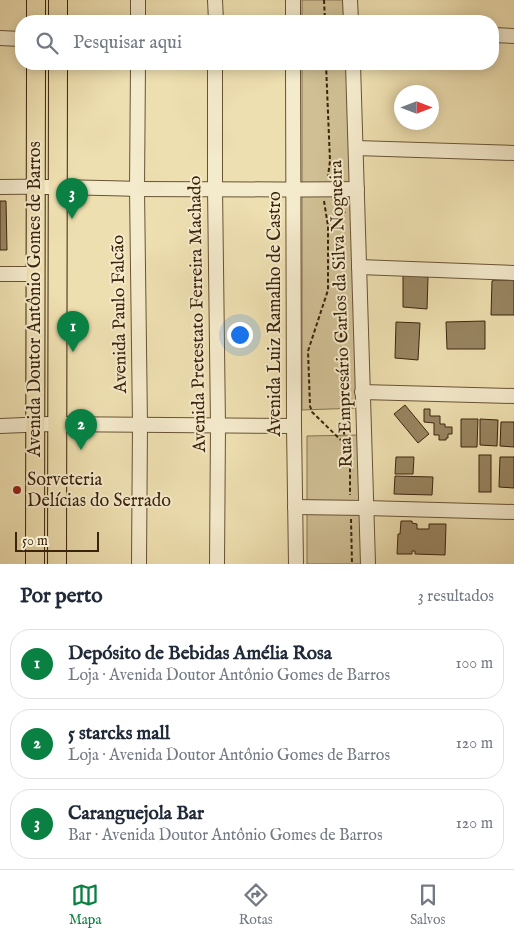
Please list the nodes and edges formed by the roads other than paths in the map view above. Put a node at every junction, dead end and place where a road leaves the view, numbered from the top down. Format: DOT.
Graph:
graph roads {
  1 [pos="36,0"];
  2 [pos="58,0"];
  3 [pos="138,0"];
  4 [pos="216,0"];
  5 [pos="293,0"];
  6 [pos="350,0"];
  7 [pos="36,15"];
  8 [pos="58,15"];
  9 [pos="138,15"];
  10 [pos="216,15"];
  11 [pos="293,15"];
  12 [pos="351,15"];
  13 [pos="499,35"];
  14 [pos="514,36"];
  15 [pos="0,38"];
  16 [pos="15,38"];
  17 [pos="36,70"];
  18 [pos="58,70"];
  19 [pos="138,70"];
  20 [pos="215,70"];
  21 [pos="293,70"];
  22 [pos="352,70"];
  23 [pos="356,148"];
  24 [pos="514,153"];
  25 [pos="35,186"];
  26 [pos="0,187"];
  27 [pos="58,187"];
  28 [pos="215,188"];
  29 [pos="137,189"];
  30 [pos="357,189"];
  31 [pos="293,190"];
  32 [pos="359,267"];
  33 [pos="514,273"];
  34 [pos="0,274"];
  35 [pos="36,274"];
  36 [pos="362,392"];
  37 [pos="514,396"];
  38 [pos="35,424"];
  39 [pos="57,424"];
  40 [pos="140,425"];
  41 [pos="218,425"];
  42 [pos="0,426"];
  43 [pos="294,426"];
  44 [pos="295,507"];
  45 [pos="366,508"];
  46 [pos="514,512"];
  47 [pos="35,564"];
  48 [pos="57,564"];
  49 [pos="139,564"];
  50 [pos="217,564"];
  51 [pos="296,564"];
  52 [pos="368,564"];
  1 -- 7 [label="main road"];
  2 -- 8 [label="main road"];
  3 -- 9 [label="street"];
  4 -- 10 [label="street"];
  5 -- 11 [label="street"];
  6 -- 12 [label="street"];
  13 -- 14 [label="street"];
  15 -- 16 [label="street"];
  17 -- 25 [label="main road, Avenida Doutor Antônio Gomes de Barros"];
  18 -- 27 [label="main road, Avenida Doutor Antônio Gomes de Barros"];
  19 -- 29 [label="street, Avenida Paulo Falcão"];
  20 -- 28 [label="street, Avenida Pretestato Ferreira Machado"];
  21 -- 31 [label="street, Avenida Luiz Ramalho de Castro"];
  22 -- 23 [label="street, Rua Empresário Carlos da Silva Nogueira"];
  23 -- 24 [label="street"];
  23 -- 30 [label="street, Rua Empresário Carlos da Silva Nogueira"];
  25 -- 26 [label="street"];
  25 -- 27 [label="street"];
  25 -- 35 [label="main road, Avenida Doutor Antônio Gomes de Barros"];
  27 -- 29 [label="street"];
  27 -- 39 [label="main road, Avenida Doutor Antônio Gomes de Barros"];
  28 -- 29 [label="street"];
  28 -- 31 [label="street"];
  28 -- 41 [label="street, Avenida Pretestato Ferreira Machado"];
  29 -- 40 [label="street, Avenida Paulo Falcão"];
  30 -- 31 [label="street"];
  30 -- 32 [label="street, Rua Empresário Carlos da Silva Nogueira"];
  31 -- 43 [label="street, Avenida Luiz Ramalho de Castro"];
  32 -- 33 [label="street"];
  32 -- 36 [label="street, Rua Empresário Carlos da Silva Nogueira"];
  34 -- 35 [label="street"];
  35 -- 38 [label="main road, Avenida Doutor Antônio Gomes de Barros"];
  36 -- 37 [label="street"];
  36 -- 45 [label="street, Rua Empresário Carlos da Silva Nogueira"];
  38 -- 39 [label="street"];
  38 -- 42 [label="street"];
  38 -- 47 [label="main road, Avenida Doutor Antônio Gomes de Barros"];
  39 -- 40 [label="street"];
  39 -- 48 [label="main road, Avenida Doutor Antônio Gomes de Barros"];
  40 -- 41 [label="street"];
  40 -- 49 [label="street, Avenida Paulo Falcão"];
  41 -- 43 [label="street"];
  41 -- 50 [label="street, Avenida Pretestato Ferreira Machado"];
  43 -- 44 [label="street, Avenida Luiz Ramalho de Castro"];
  44 -- 45 [label="street"];
  44 -- 51 [label="street, Avenida Luiz Ramalho de Castro"];
  45 -- 46 [label="street"];
  45 -- 52 [label="street, Rua Empresário Carlos da Silva Nogueira"];
}
